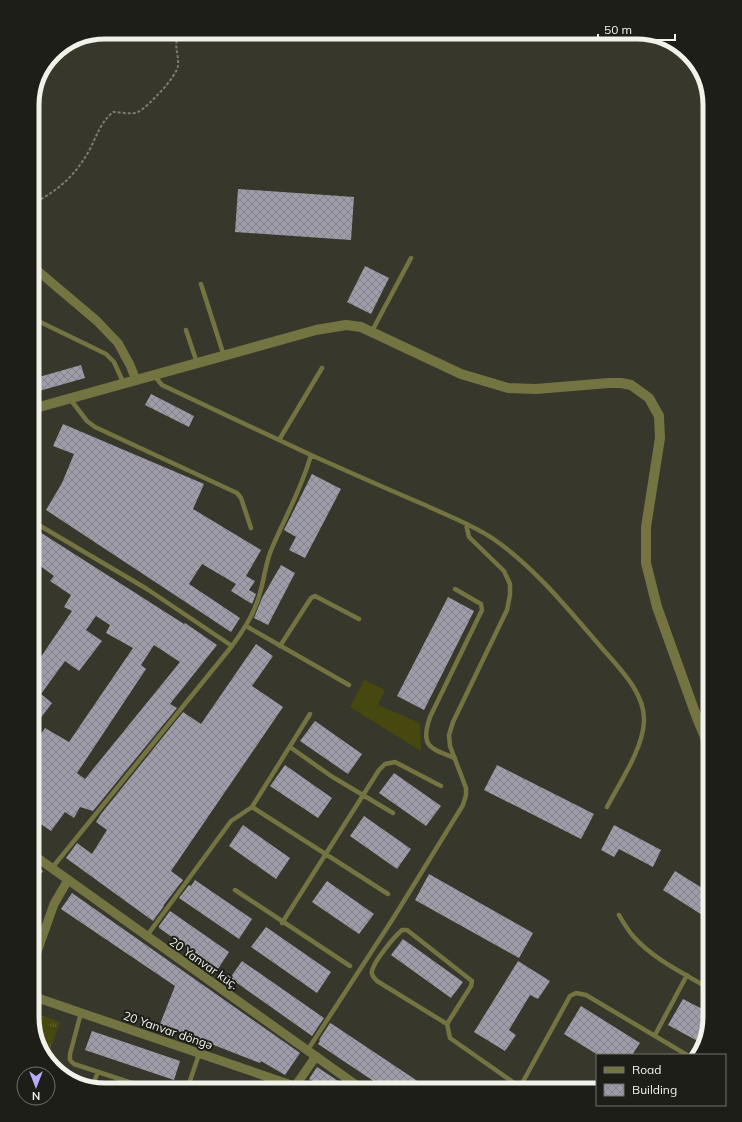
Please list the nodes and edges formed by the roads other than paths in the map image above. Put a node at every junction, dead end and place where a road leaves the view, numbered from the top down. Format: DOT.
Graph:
graph roads {
  1 [pos="411,258"];
  2 [pos="39,272"];
  3 [pos="201,284"];
  4 [pos="39,321"];
  5 [pos="186,330"];
  6 [pos="372,331"];
  7 [pos="224,356"];
  8 [pos="198,363"];
  9 [pos="322,368"];
  10 [pos="157,379"];
  11 [pos="136,380"];
  12 [pos="124,384"];
  13 [pos="70,399"];
  14 [pos="39,407"];
  15 [pos="279,440"];
  16 [pos="311,455"];
  17 [pos="466,524"];
  18 [pos="39,525"];
  19 [pos="251,528"];
  20 [pos="455,589"];
  21 [pos="359,619"];
  22 [pos="246,626"];
  23 [pos="232,646"];
  24 [pos="280,646"];
  25 [pos="349,686"];
  26 [pos="310,714"];
  27 [pos="703,732"];
  28 [pos="290,747"];
  29 [pos="455,758"];
  30 [pos="441,786"];
  31 [pos="364,796"];
  32 [pos="252,807"];
  33 [pos="607,807"];
  34 [pos="393,814"];
  35 [pos="327,855"];
  36 [pos="39,859"];
  37 [pos="52,868"];
  38 [pos="68,880"];
  39 [pos="235,890"];
  40 [pos="388,894"];
  41 [pos="619,915"];
  42 [pos="282,923"];
  43 [pos="146,937"];
  44 [pos="39,946"];
  45 [pos="350,966"];
  46 [pos="687,975"];
  47 [pos="703,985"];
  48 [pos="39,998"];
  49 [pos="81,1013"];
  50 [pos="447,1024"];
  51 [pos="655,1035"];
  52 [pos="307,1051"];
  53 [pos="199,1054"];
  54 [pos="685,1054"];
  55 [pos="316,1056"];
  56 [pos="98,1072"];
  57 [pos="94,1082"];
  58 [pos="128,1083"];
  59 [pos="189,1083"];
  60 [pos="290,1083"];
  61 [pos="297,1083"];
  62 [pos="353,1083"];
  63 [pos="511,1083"];
  64 [pos="522,1083"];
  1 -- 6 [label="lane"];
  2 -- 11 [label="street"];
  3 -- 7 [label="lane"];
  4 -- 12 [label="lane"];
  5 -- 8 [label="lane"];
  6 -- 7 [label="street"];
  6 -- 27 [label="street"];
  7 -- 8 [label="street"];
  8 -- 11 [label="street"];
  9 -- 15 [label="lane"];
  10 -- 15 [label="lane"];
  11 -- 12 [label="street"];
  12 -- 13 [label="street"];
  13 -- 14 [label="street"];
  13 -- 19 [label="lane"];
  15 -- 16 [label="lane"];
  16 -- 17 [label="lane"];
  16 -- 22 [label="lane"];
  17 -- 29 [label="lane"];
  17 -- 33 [label="lane"];
  18 -- 23 [label="lane"];
  20 -- 29 [label="lane"];
  21 -- 24 [label="lane"];
  22 -- 23 [label="lane"];
  22 -- 24 [label="lane"];
  23 -- 37 [label="lane"];
  24 -- 25 [label="lane"];
  26 -- 28 [label="lane"];
  28 -- 31 [label="lane"];
  28 -- 32 [label="lane"];
  29 -- 52 [label="lane"];
  30 -- 31 [label="lane"];
  31 -- 34 [label="lane"];
  31 -- 35 [label="lane"];
  32 -- 35 [label="lane"];
  32 -- 43 [label="lane"];
  35 -- 40 [label="lane"];
  35 -- 42 [label="lane"];
  36 -- 37 [label="street, 20 Yanvar küç."];
  37 -- 38 [label="street, 20 Yanvar küç."];
  38 -- 43 [label="street, 20 Yanvar küç."];
  38 -- 44 [label="street"];
  39 -- 42 [label="lane"];
  41 -- 46 [label="lane"];
  42 -- 45 [label="lane"];
  43 -- 52 [label="street, 20 Yanvar küç."];
  46 -- 47 [label="lane"];
  46 -- 51 [label="lane"];
  48 -- 49 [label="street, 20 Yanvar döngə"];
  49 -- 53 [label="street, 20 Yanvar döngə"];
  49 -- 56 [label="lane"];
  50 -- 50 [label="lane"];
  50 -- 63 [label="lane"];
  51 -- 54 [label="lane"];
  51 -- 64 [label="lane"];
  52 -- 55 [label="street, 20 Yanvar küç."];
  53 -- 59 [label="lane"];
  53 -- 60 [label="street, 20 Yanvar döngə"];
  55 -- 61 [label="street"];
  55 -- 62 [label="street, 20 Yanvar küç."];
  56 -- 57 [label="lane"];
  56 -- 58 [label="lane"];
}
